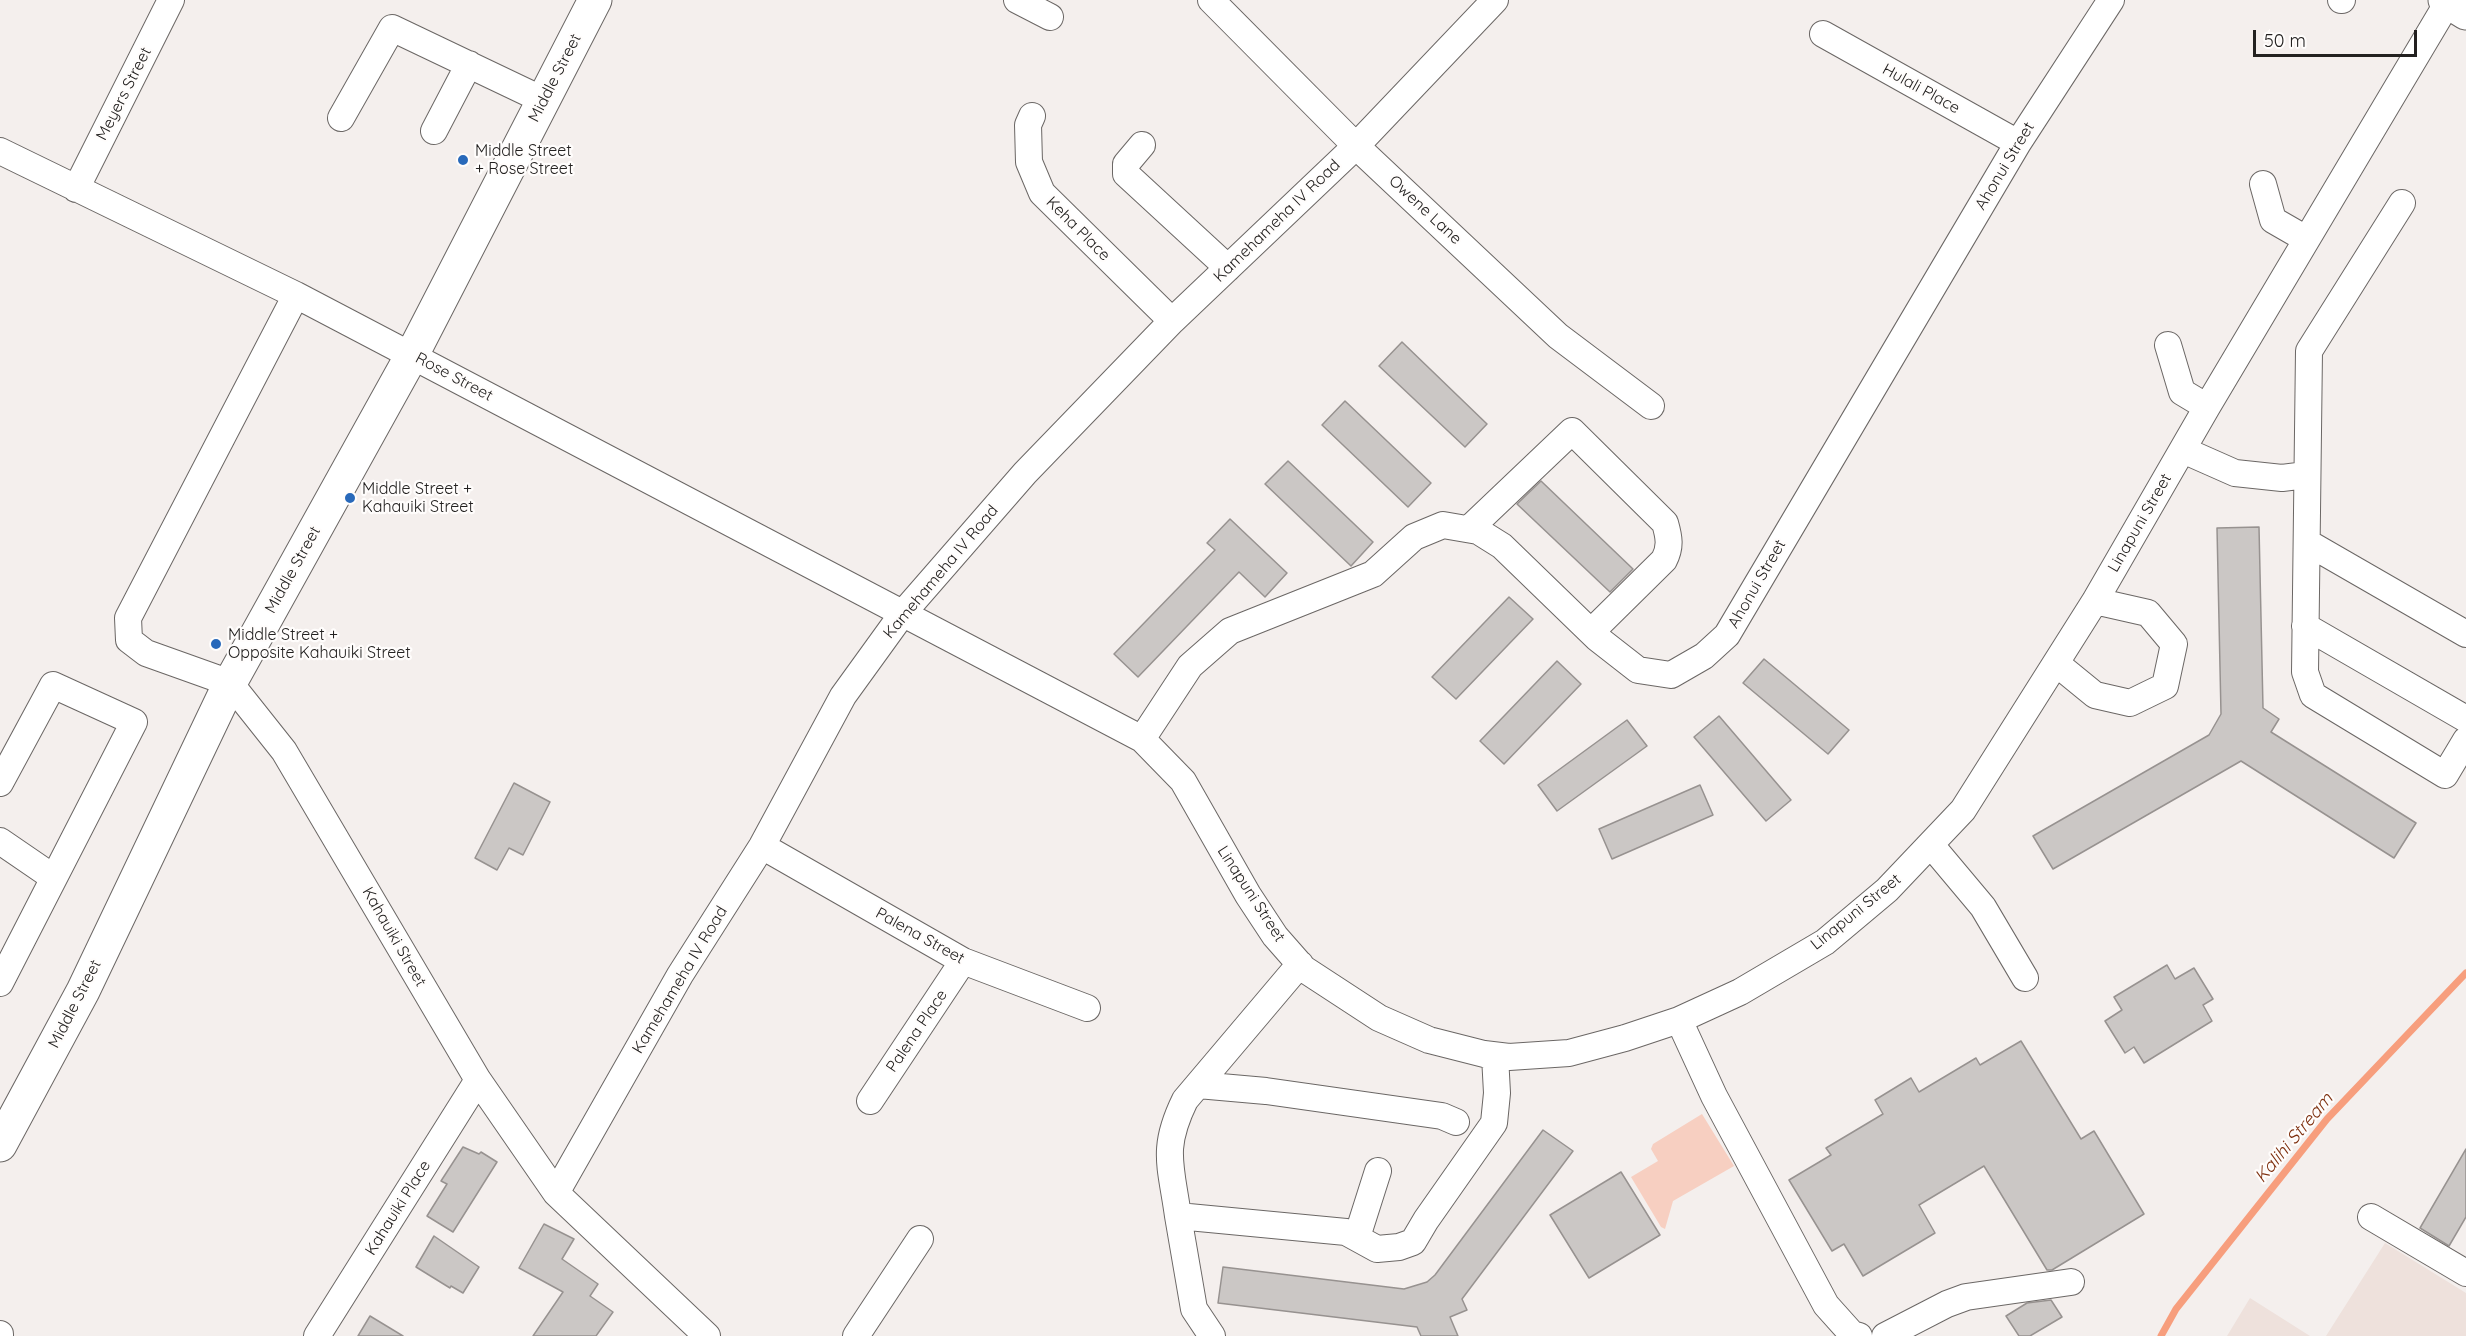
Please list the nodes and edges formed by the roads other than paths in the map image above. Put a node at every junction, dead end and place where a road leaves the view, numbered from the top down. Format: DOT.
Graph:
graph roads {
  1 [pos="171,0"];
  2 [pos="595,0"];
  3 [pos="1017,0"];
  4 [pos="1211,0"];
  5 [pos="1495,0"];
  6 [pos="2111,0"];
  7 [pos="2453,5"];
  8 [pos="1050,17"];
  9 [pos="1823,34"];
  10 [pos="469,64"];
  11 [pos="543,100"];
  12 [pos="1032,116"];
  13 [pos="341,118"];
  14 [pos="434,131"];
  15 [pos="2018,143"];
  16 [pos="1142,145"];
  17 [pos="1356,146"];
  18 [pos="0,150"];
  19 [pos="2262,184"];
  20 [pos="76,189"];
  21 [pos="2402,202"];
  22 [pos="2306,239"];
  23 [pos="1228,268"];
  24 [pos="296,295"];
  25 [pos="1172,321"];
  26 [pos="2168,345"];
  27 [pos="412,355"];
  28 [pos="1651,406"];
  29 [pos="2207,407"];
  30 [pos="2183,450"];
  31 [pos="2306,475"];
  32 [pos="1469,529"];
  33 [pos="2308,543"];
  34 [pos="2095,601"];
  35 [pos="903,613"];
  36 [pos="2305,626"];
  37 [pos="1592,632"];
  38 [pos="2466,634"];
  39 [pos="2057,664"];
  40 [pos="230,683"];
  41 [pos="2466,719"];
  42 [pos="1142,739"];
  43 [pos="2466,740"];
  44 [pos="0,783"];
  45 [pos="0,841"];
  46 [pos="1931,845"];
  47 [pos="762,846"];
  48 [pos="54,878"];
  49 [pos="963,961"];
  50 [pos="1300,964"];
  51 [pos="2025,978"];
  52 [pos="0,983"];
  53 [pos="1087,1008"];
  54 [pos="1679,1020"];
  55 [pos="1495,1056"];
  56 [pos="478,1080"];
  57 [pos="1198,1085"];
  58 [pos="870,1101"];
  59 [pos="1456,1122"];
  60 [pos="0,1145"];
  61 [pos="1378,1171"];
  62 [pos="556,1193"];
  63 [pos="1178,1216"];
  64 [pos="2371,1217"];
  65 [pos="1357,1237"];
  66 [pos="920,1239"];
  67 [pos="2466,1273"];
  68 [pos="2071,1282"];
  69 [pos="317,1336"];
  70 [pos="707,1336"];
  71 [pos="856,1336"];
  72 [pos="1212,1336"];
  73 [pos="1859,1336"];
  74 [pos="1885,1336"];
  1 -- 20 [label="street, Meyers Street"];
  2 -- 11 [label="main road, Middle Street"];
  3 -- 8 [label="street"];
  4 -- 17 [label="street, Owene Lane"];
  5 -- 17 [label="street, Kamehameha IV Road"];
  6 -- 15 [label="street, Ahonui Street"];
  7 -- 22 [label="street, Linapuni Street"];
  9 -- 15 [label="street, Hulali Place"];
  10 -- 11 [label="street"];
  10 -- 13 [label="street"];
  10 -- 14 [label="street"];
  11 -- 27 [label="main road, Middle Street"];
  12 -- 25 [label="street, Keha Place"];
  15 -- 37 [label="street, Ahonui Street"];
  16 -- 23 [label="street"];
  17 -- 23 [label="street, Kamehameha IV Road"];
  17 -- 28 [label="street, Owene Lane"];
  18 -- 20 [label="street, Rose Street"];
  19 -- 22 [label="street"];
  20 -- 24 [label="street, Rose Street"];
  21 -- 31 [label="street"];
  22 -- 29 [label="street, Linapuni Street"];
  23 -- 25 [label="street, Kamehameha IV Road"];
  24 -- 27 [label="street, Rose Street"];
  24 -- 40 [label="street"];
  25 -- 35 [label="street, Kamehameha IV Road"];
  26 -- 29 [label="street"];
  27 -- 35 [label="street, Rose Street"];
  27 -- 40 [label="main road, Middle Street"];
  29 -- 30 [label="street, Linapuni Street"];
  30 -- 31 [label="street"];
  30 -- 34 [label="street, Linapuni Street"];
  31 -- 33 [label="street"];
  32 -- 37 [label="street, Ahonui Street"];
  32 -- 37 [label="street"];
  32 -- 42 [label="street, Ahonui Street"];
  33 -- 36 [label="street"];
  33 -- 38 [label="street"];
  34 -- 39 [label="street, Linapuni Street"];
  34 -- 39 [label="street"];
  35 -- 42 [label="street, Linapuni Street"];
  35 -- 47 [label="street, Kamehameha IV Road"];
  36 -- 41 [label="street"];
  36 -- 43 [label="street"];
  39 -- 46 [label="street, Linapuni Street"];
  40 -- 56 [label="street, Kahauiki Street"];
  40 -- 60 [label="main road, Middle Street"];
  42 -- 50 [label="street, Linapuni Street"];
  44 -- 48 [label="street"];
  45 -- 48 [label="street"];
  46 -- 51 [label="street"];
  46 -- 54 [label="street, Linapuni Street"];
  47 -- 49 [label="street, Palena Street"];
  47 -- 62 [label="street, Kamehameha IV Road"];
  48 -- 52 [label="street"];
  49 -- 53 [label="street, Palena Street"];
  49 -- 58 [label="street, Palena Place"];
  50 -- 55 [label="street, Linapuni Street"];
  50 -- 57 [label="street"];
  54 -- 55 [label="street, Linapuni Street"];
  54 -- 73 [label="street"];
  55 -- 65 [label="street"];
  56 -- 62 [label="street, Kahauiki Street"];
  56 -- 69 [label="street, Kahauiki Place"];
  57 -- 59 [label="street"];
  57 -- 63 [label="street"];
  61 -- 65 [label="street"];
  62 -- 70 [label="street"];
  63 -- 65 [label="street"];
  63 -- 72 [label="street"];
  64 -- 67 [label="street"];
  66 -- 71 [label="street"];
  68 -- 74 [label="street"];
}
